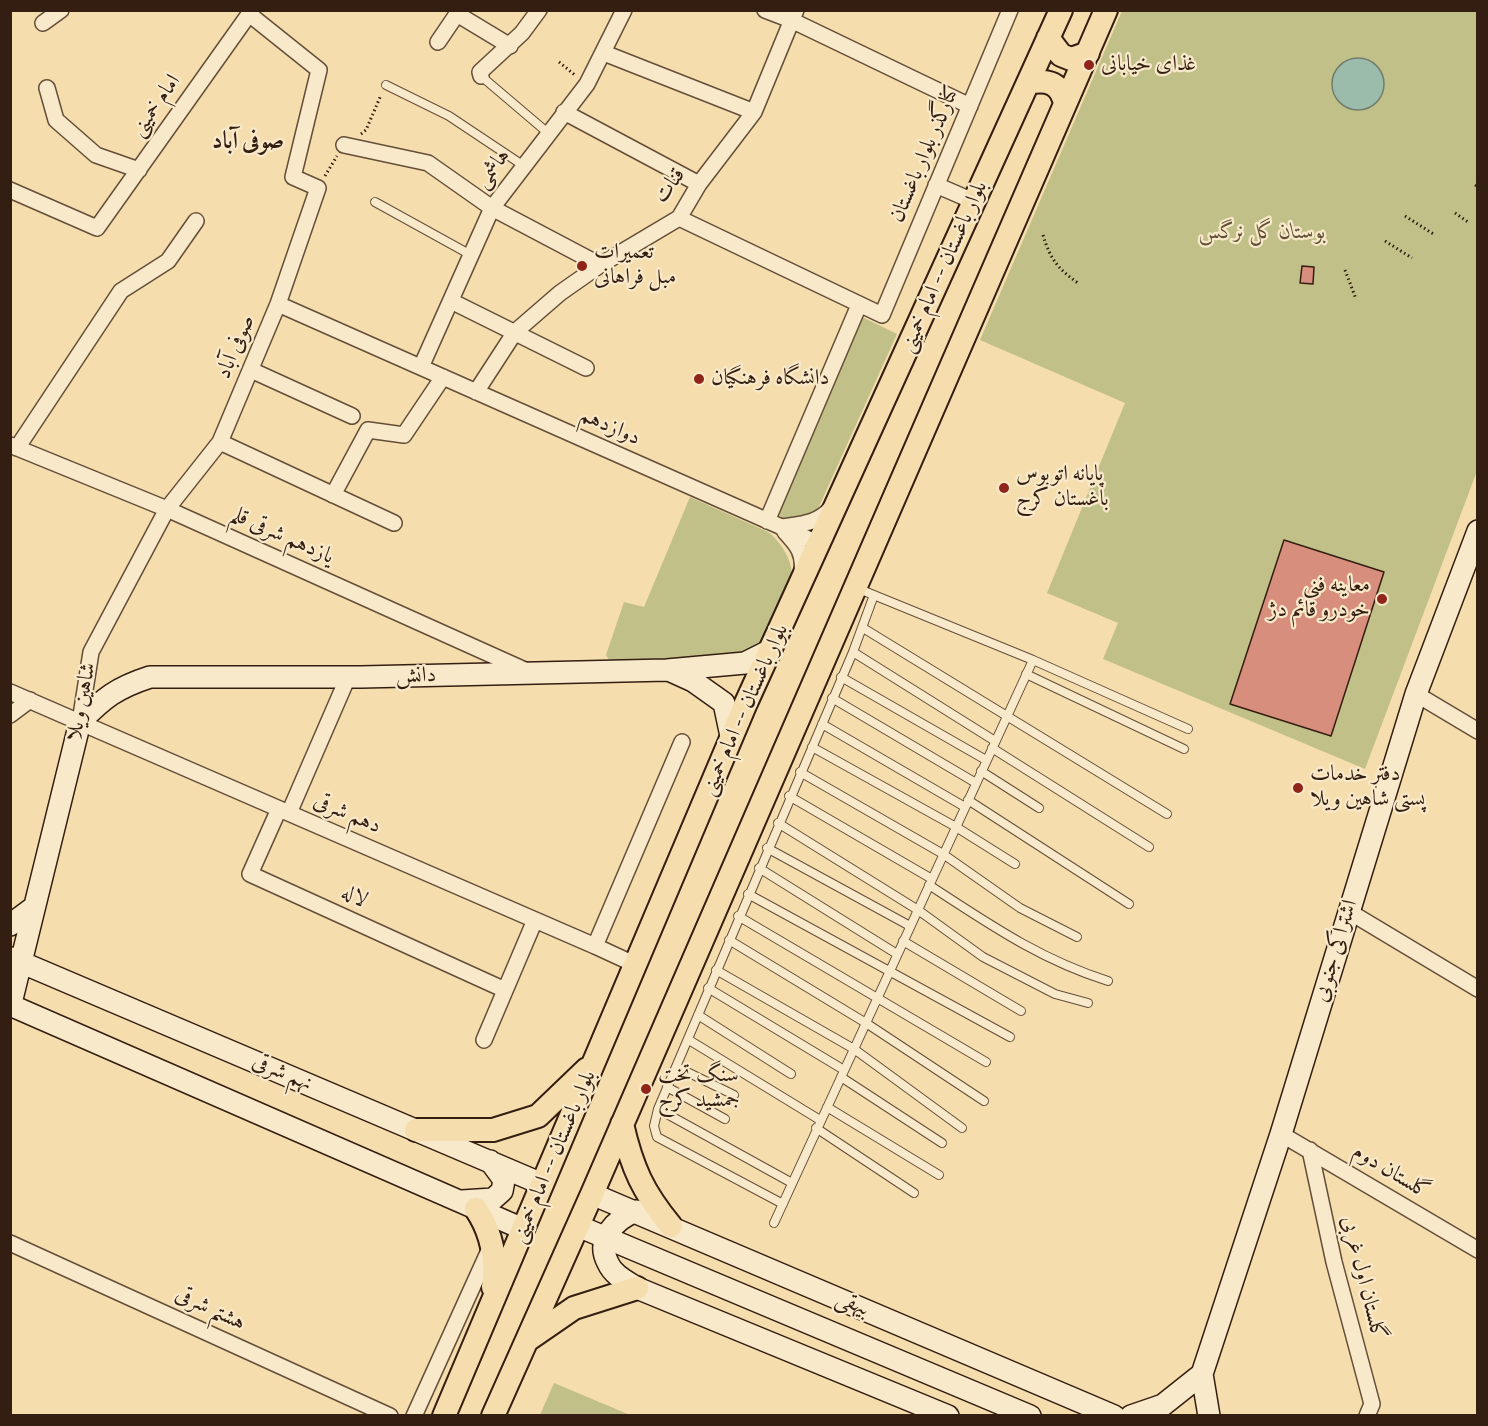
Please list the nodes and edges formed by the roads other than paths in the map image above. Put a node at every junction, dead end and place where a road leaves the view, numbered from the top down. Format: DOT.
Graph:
graph roads {
  1 [pos="61,10"];
  2 [pos="539,10"];
  3 [pos="624,10"];
  4 [pos="765,10"];
  5 [pos="1010,10"];
  6 [pos="1106,10"];
  7 [pos="1058,11"];
  8 [pos="250,12"];
  9 [pos="794,15"];
  10 [pos="43,23"];
  11 [pos="1048,38"];
  12 [pos="438,42"];
  13 [pos="510,46"];
  14 [pos="1088,52"];
  15 [pos="604,53"];
  16 [pos="481,76"];
  17 [pos="1028,82"];
  18 [pos="386,85"];
  19 [pos="47,88"];
  20 [pos="1065,104"];
  21 [pos="970,106"];
  22 [pos="564,112"];
  23 [pos="754,112"];
  24 [pos="548,133"];
  25 [pos="344,145"];
  26 [pos="524,166"];
  27 [pos="139,170"];
  28 [pos="699,184"];
  29 [pos="936,185"];
  30 [pos="10,190"];
  31 [pos="974,201"];
  32 [pos="375,202"];
  33 [pos="492,208"];
  34 [pos="679,218"];
  35 [pos="196,221"];
  36 [pos="471,255"];
  37 [pos="600,265"];
  38 [pos="451,301"];
  39 [pos="278,304"];
  40 [pos="859,305"];
  41 [pos="515,332"];
  42 [pos="421,367"];
  43 [pos="586,368"];
  44 [pos="251,370"];
  45 [pos="442,377"];
  46 [pos="476,392"];
  47 [pos="352,416"];
  48 [pos="220,442"];
  49 [pos="14,447"];
  50 [pos="843,494"];
  51 [pos="333,495"];
  52 [pos="167,509"];
  53 [pos="393,523"];
  54 [pos="774,524"];
  55 [pos="1478,531"];
  56 [pos="820,544"];
  57 [pos="800,588"];
  58 [pos="864,591"];
  59 [pos="863,628"];
  60 [pos="771,650"];
  61 [pos="853,652"];
  62 [pos="1033,660"];
  63 [pos="668,670"];
  64 [pos="533,674"];
  65 [pos="1026,674"];
  66 [pos="348,677"];
  67 [pos="841,677"];
  68 [pos="10,692"];
  69 [pos="1416,694"];
  70 [pos="832,698"];
  71 [pos="30,700"];
  72 [pos="10,715"];
  73 [pos="1007,715"];
  74 [pos="80,723"];
  75 [pos="822,723"];
  76 [pos="1188,729"];
  77 [pos="1478,731"];
  78 [pos="731,736"];
  79 [pos="682,742"];
  80 [pos="994,745"];
  81 [pos="812,747"];
  82 [pos="1184,749"];
  83 [pos="986,760"];
  84 [pos="981,771"];
  85 [pos="800,772"];
  86 [pos="976,783"];
  87 [pos="789,796"];
  88 [pos="966,804"];
  89 [pos="1039,808"];
  90 [pos="284,811"];
  91 [pos="1167,814"];
  92 [pos="778,823"];
  93 [pos="956,828"];
  94 [pos="1149,847"];
  95 [pos="767,848"];
  96 [pos="943,854"];
  97 [pos="1015,864"];
  98 [pos="759,868"];
  99 [pos="930,882"];
  100 [pos="748,894"];
  101 [pos="1129,904"];
  102 [pos="33,908"];
  103 [pos="918,910"];
  104 [pos="1348,911"];
  105 [pos="738,916"];
  106 [pos="536,920"];
  107 [pos="10,925"];
  108 [pos="910,926"];
  109 [pos="1077,937"];
  110 [pos="729,940"];
  111 [pos="903,941"];
  112 [pos="595,946"];
  113 [pos="897,954"];
  114 [pos="16,960"];
  115 [pos="634,964"];
  116 [pos="716,970"];
  117 [pos="890,971"];
  118 [pos="1108,981"];
  119 [pos="708,988"];
  120 [pos="1478,989"];
  121 [pos="505,990"];
  122 [pos="877,998"];
  123 [pos="1088,1003"];
  124 [pos="11,1006"];
  125 [pos="1021,1011"];
  126 [pos="698,1015"];
  127 [pos="866,1023"];
  128 [pos="1010,1037"];
  129 [pos="484,1040"];
  130 [pos="689,1040"];
  131 [pos="854,1049"];
  132 [pos="595,1062"];
  133 [pos="986,1062"];
  134 [pos="677,1067"];
  135 [pos="791,1074"];
  136 [pos="842,1074"];
  137 [pos="668,1087"];
  138 [pos="734,1095"];
  139 [pos="984,1101"];
  140 [pos="827,1107"];
  141 [pos="658,1109"];
  142 [pos="725,1119"];
  143 [pos="820,1120"];
  144 [pos="622,1124"];
  145 [pos="816,1128"];
  146 [pos="962,1128"];
  147 [pos="416,1130"];
  148 [pos="1281,1134"];
  149 [pos="942,1143"];
  150 [pos="1310,1150"];
  151 [pos="490,1161"];
  152 [pos="939,1175"];
  153 [pos="792,1183"];
  154 [pos="542,1184"];
  155 [pos="914,1193"];
  156 [pos="592,1194"];
  157 [pos="783,1204"];
  158 [pos="467,1205"];
  159 [pos="636,1211"];
  160 [pos="774,1223"];
  161 [pos="578,1226"];
  162 [pos="671,1226"];
  163 [pos="523,1229"];
  164 [pos="607,1236"];
  165 [pos="10,1243"];
  166 [pos="492,1244"];
  167 [pos="1478,1250"];
  168 [pos="637,1288"];
  169 [pos="491,1304"];
  170 [pos="528,1340"];
  171 [pos="1202,1374"];
  172 [pos="390,1416"];
  173 [pos="414,1416"];
  174 [pos="444,1416"];
  175 [pos="493,1416"];
  176 [pos="948,1416"];
  177 [pos="1030,1416"];
  178 [pos="1114,1416"];
  179 [pos="1131,1416"];
  180 [pos="1209,1416"];
  181 [pos="1367,1416"];
  1 -- 10 [label="street"];
  2 -- 13 [label="street"];
  3 -- 15 [label="street, هاشمی"];
  4 -- 9 [label="street"];
  5 -- 21 [label="street, کنارگذر بلوار باغستان"];
  6 -- 14 [label="main road, بلوار باغستان -- امام خمینی"];
  7 -- 11 [label="main road, بلوار باغستان -- امام خمینی"];
  8 -- 27 [label="street, امام خمینی"];
  8 -- 39 [label="street, صوفی آباد"];
  9 -- 21 [label="street"];
  9 -- 23 [label="street, قنات"];
  11 -- 14 [label="main road"];
  11 -- 17 [label="main road, بلوار باغستان -- امام خمینی"];
  12 -- 13 [label="street"];
  13 -- 16 [label="street"];
  14 -- 20 [label="main road, بلوار باغستان -- امام خمینی"];
  15 -- 22 [label="street, هاشمی"];
  15 -- 23 [label="street"];
  16 -- 24 [label="lane"];
  17 -- 20 [label="main road"];
  17 -- 31 [label="main road, بلوار باغستان -- امام خمینی"];
  18 -- 26 [label="lane"];
  19 -- 27 [label="street"];
  20 -- 58 [label="main road, بلوار باغستان -- امام خمینی"];
  21 -- 29 [label="street, کنارگذر بلوار باغستان"];
  22 -- 24 [label="street, هاشمی"];
  22 -- 28 [label="street"];
  23 -- 28 [label="street, قنات"];
  24 -- 26 [label="street, هاشمی"];
  25 -- 33 [label="street"];
  26 -- 33 [label="street, هاشمی"];
  27 -- 30 [label="street, امام خمینی"];
  28 -- 34 [label="street, قنات"];
  29 -- 31 [label="street"];
  29 -- 40 [label="street, کنارگذر بلوار باغستان"];
  31 -- 50 [label="main road, بلوار باغستان -- امام خمینی"];
  32 -- 36 [label="lane"];
  33 -- 36 [label="street, هاشمی"];
  33 -- 37 [label="street"];
  34 -- 37 [label="street, قنات"];
  34 -- 40 [label="street"];
  35 -- 49 [label="street"];
  36 -- 38 [label="street, هاشمی"];
  37 -- 41 [label="street, قنات"];
  38 -- 41 [label="street"];
  38 -- 42 [label="street, هاشمی"];
  39 -- 42 [label="street, دوازدهم"];
  39 -- 44 [label="street, صوفی آباد"];
  40 -- 54 [label="street"];
  41 -- 43 [label="street"];
  41 -- 46 [label="street, قنات"];
  42 -- 45 [label="street, دوازدهم"];
  44 -- 47 [label="street"];
  44 -- 48 [label="street, صوفی آباد"];
  45 -- 46 [label="street, دوازدهم"];
  45 -- 51 [label="street"];
  46 -- 54 [label="street, دوازدهم"];
  48 -- 51 [label="street"];
  48 -- 52 [label="street, صوفی آباد"];
  49 -- 52 [label="street, یازدهم شرقی قلم"];
  50 -- 54 [label="street"];
  50 -- 56 [label="main road, بلوار باغستان -- امام خمینی"];
  51 -- 53 [label="street"];
  52 -- 64 [label="street, یازدهم شرقی قلم"];
  52 -- 74 [label="street, شاهین ویلا"];
  54 -- 56 [label="street, دوازدهم"];
  54 -- 57 [label="street"];
  55 -- 69 [label="main road, اشتراکی جنوبی"];
  56 -- 57 [label="main road, بلوار باغستان -- امام خمینی"];
  57 -- 60 [label="main road, بلوار باغستان -- امام خمینی"];
  58 -- 59 [label="lane"];
  58 -- 62 [label="lane"];
  58 -- 144 [label="main road, بلوار باغستان -- امام خمینی"];
  59 -- 61 [label="lane"];
  59 -- 73 [label="lane"];
  60 -- 63 [label="main road"];
  60 -- 78 [label="main road, بلوار باغستان -- امام خمینی"];
  61 -- 67 [label="lane"];
  61 -- 80 [label="lane"];
  62 -- 65 [label="lane"];
  62 -- 76 [label="lane"];
  63 -- 64 [label="main road, دانش"];
  63 -- 78 [label="main road, دانش"];
  64 -- 66 [label="main road, دانش"];
  65 -- 73 [label="lane"];
  65 -- 82 [label="lane"];
  66 -- 74 [label="main road, دانش"];
  66 -- 90 [label="street"];
  67 -- 70 [label="lane"];
  67 -- 83 [label="lane"];
  68 -- 71 [label="street, دهم شرقی"];
  69 -- 77 [label="street"];
  69 -- 104 [label="main road, اشتراکی جنوبی"];
  70 -- 75 [label="lane"];
  70 -- 86 [label="lane"];
  71 -- 72 [label="street"];
  71 -- 74 [label="street, دهم شرقی"];
  73 -- 80 [label="lane"];
  73 -- 91 [label="lane"];
  74 -- 90 [label="street, دهم شرقی"];
  74 -- 102 [label="main road, شاهین ویلا"];
  75 -- 81 [label="lane"];
  75 -- 88 [label="lane"];
  78 -- 115 [label="main road, بلوار باغستان -- امام خمینی"];
  79 -- 112 [label="street"];
  80 -- 83 [label="lane"];
  80 -- 94 [label="lane"];
  81 -- 85 [label="lane"];
  81 -- 93 [label="lane"];
  83 -- 84 [label="lane"];
  84 -- 86 [label="lane"];
  84 -- 89 [label="lane"];
  85 -- 87 [label="lane"];
  85 -- 96 [label="lane"];
  86 -- 88 [label="lane"];
  87 -- 92 [label="lane"];
  87 -- 99 [label="lane"];
  88 -- 93 [label="lane"];
  88 -- 101 [label="lane"];
  90 -- 106 [label="street, دهم شرقی"];
  90 -- 121 [label="street, لاله"];
  92 -- 95 [label="lane"];
  92 -- 103 [label="lane"];
  93 -- 96 [label="lane"];
  93 -- 97 [label="lane"];
  95 -- 98 [label="lane"];
  95 -- 108 [label="lane"];
  96 -- 99 [label="lane"];
  96 -- 109 [label="lane"];
  98 -- 100 [label="lane"];
  98 -- 113 [label="lane"];
  99 -- 103 [label="lane"];
  99 -- 118 [label="lane"];
  100 -- 105 [label="lane"];
  100 -- 117 [label="lane"];
  102 -- 107 [label="main road"];
  102 -- 114 [label="main road, شاهین ویلا"];
  103 -- 108 [label="lane"];
  103 -- 123 [label="lane"];
  104 -- 120 [label="street"];
  104 -- 148 [label="main road, اشتراکی جنوبی"];
  105 -- 110 [label="lane"];
  105 -- 122 [label="lane"];
  106 -- 112 [label="street, دهم شرقی"];
  106 -- 121 [label="street"];
  108 -- 111 [label="lane"];
  110 -- 116 [label="lane"];
  110 -- 127 [label="lane"];
  111 -- 113 [label="lane"];
  111 -- 125 [label="lane"];
  112 -- 115 [label="street, دهم شرقی"];
  113 -- 117 [label="lane"];
  114 -- 124 [label="main road, شاهین ویلا"];
  114 -- 147 [label="main road, نهم شرقی"];
  115 -- 132 [label="main road, بلوار باغستان -- امام خمینی"];
  116 -- 119 [label="lane"];
  116 -- 131 [label="lane"];
  117 -- 122 [label="lane"];
  117 -- 128 [label="lane"];
  119 -- 126 [label="lane"];
  119 -- 136 [label="lane"];
  121 -- 129 [label="street"];
  122 -- 127 [label="lane"];
  122 -- 133 [label="lane"];
  124 -- 158 [label="main road, نهم شرقی"];
  126 -- 130 [label="lane"];
  126 -- 135 [label="lane"];
  127 -- 131 [label="lane"];
  127 -- 139 [label="lane"];
  130 -- 134 [label="lane"];
  130 -- 143 [label="lane"];
  131 -- 136 [label="lane"];
  131 -- 146 [label="lane"];
  132 -- 147 [label="main road"];
  132 -- 154 [label="main road, بلوار باغستان -- امام خمینی"];
  134 -- 137 [label="lane"];
  134 -- 138 [label="lane"];
  136 -- 140 [label="lane"];
  136 -- 149 [label="lane"];
  137 -- 141 [label="lane"];
  137 -- 142 [label="lane"];
  140 -- 143 [label="lane"];
  140 -- 152 [label="lane"];
  141 -- 153 [label="lane"];
  141 -- 157 [label="lane"];
  143 -- 145 [label="lane"];
  144 -- 156 [label="main road, بلوار باغستان -- امام خمینی"];
  144 -- 162 [label="main road"];
  145 -- 153 [label="lane"];
  145 -- 155 [label="lane"];
  147 -- 151 [label="main road, نهم شرقی"];
  148 -- 150 [label="street, گلستان دوم"];
  148 -- 171 [label="main road, اشتراکی جنوبی"];
  150 -- 167 [label="street, گلستان دوم"];
  150 -- 181 [label="street, گلستان اول غربی"];
  151 -- 154 [label="main road, نهم شرقی"];
  151 -- 158 [label="main road"];
  153 -- 157 [label="lane"];
  154 -- 163 [label="main road, بلوار باغستان -- امام خمینی"];
  156 -- 159 [label="main road, بیهقی"];
  156 -- 161 [label="main road, بلوار باغستان -- امام خمینی"];
  157 -- 160 [label="lane"];
  158 -- 163 [label="main road, نهم شرقی"];
  158 -- 166 [label="main road"];
  159 -- 162 [label="main road, بیهقی"];
  159 -- 164 [label="main road"];
  161 -- 164 [label="main road, بیهقی"];
  161 -- 170 [label="main road, بلوار باغستان -- امام خمینی"];
  162 -- 178 [label="main road, بیهقی"];
  163 -- 169 [label="main road, بلوار باغستان -- امام خمینی"];
  164 -- 168 [label="main road"];
  164 -- 177 [label="main road, بیهقی"];
  165 -- 172 [label="street, هشتم شرقی"];
  166 -- 169 [label="main road"];
  166 -- 173 [label="street"];
  168 -- 170 [label="main road"];
  168 -- 176 [label="main road"];
  169 -- 174 [label="main road, بلوار باغستان -- امام خمینی"];
  170 -- 175 [label="main road, بلوار باغستان -- امام خمینی"];
  171 -- 179 [label="main road"];
  171 -- 180 [label="main road, اشتراکی جنوبی"];
}
